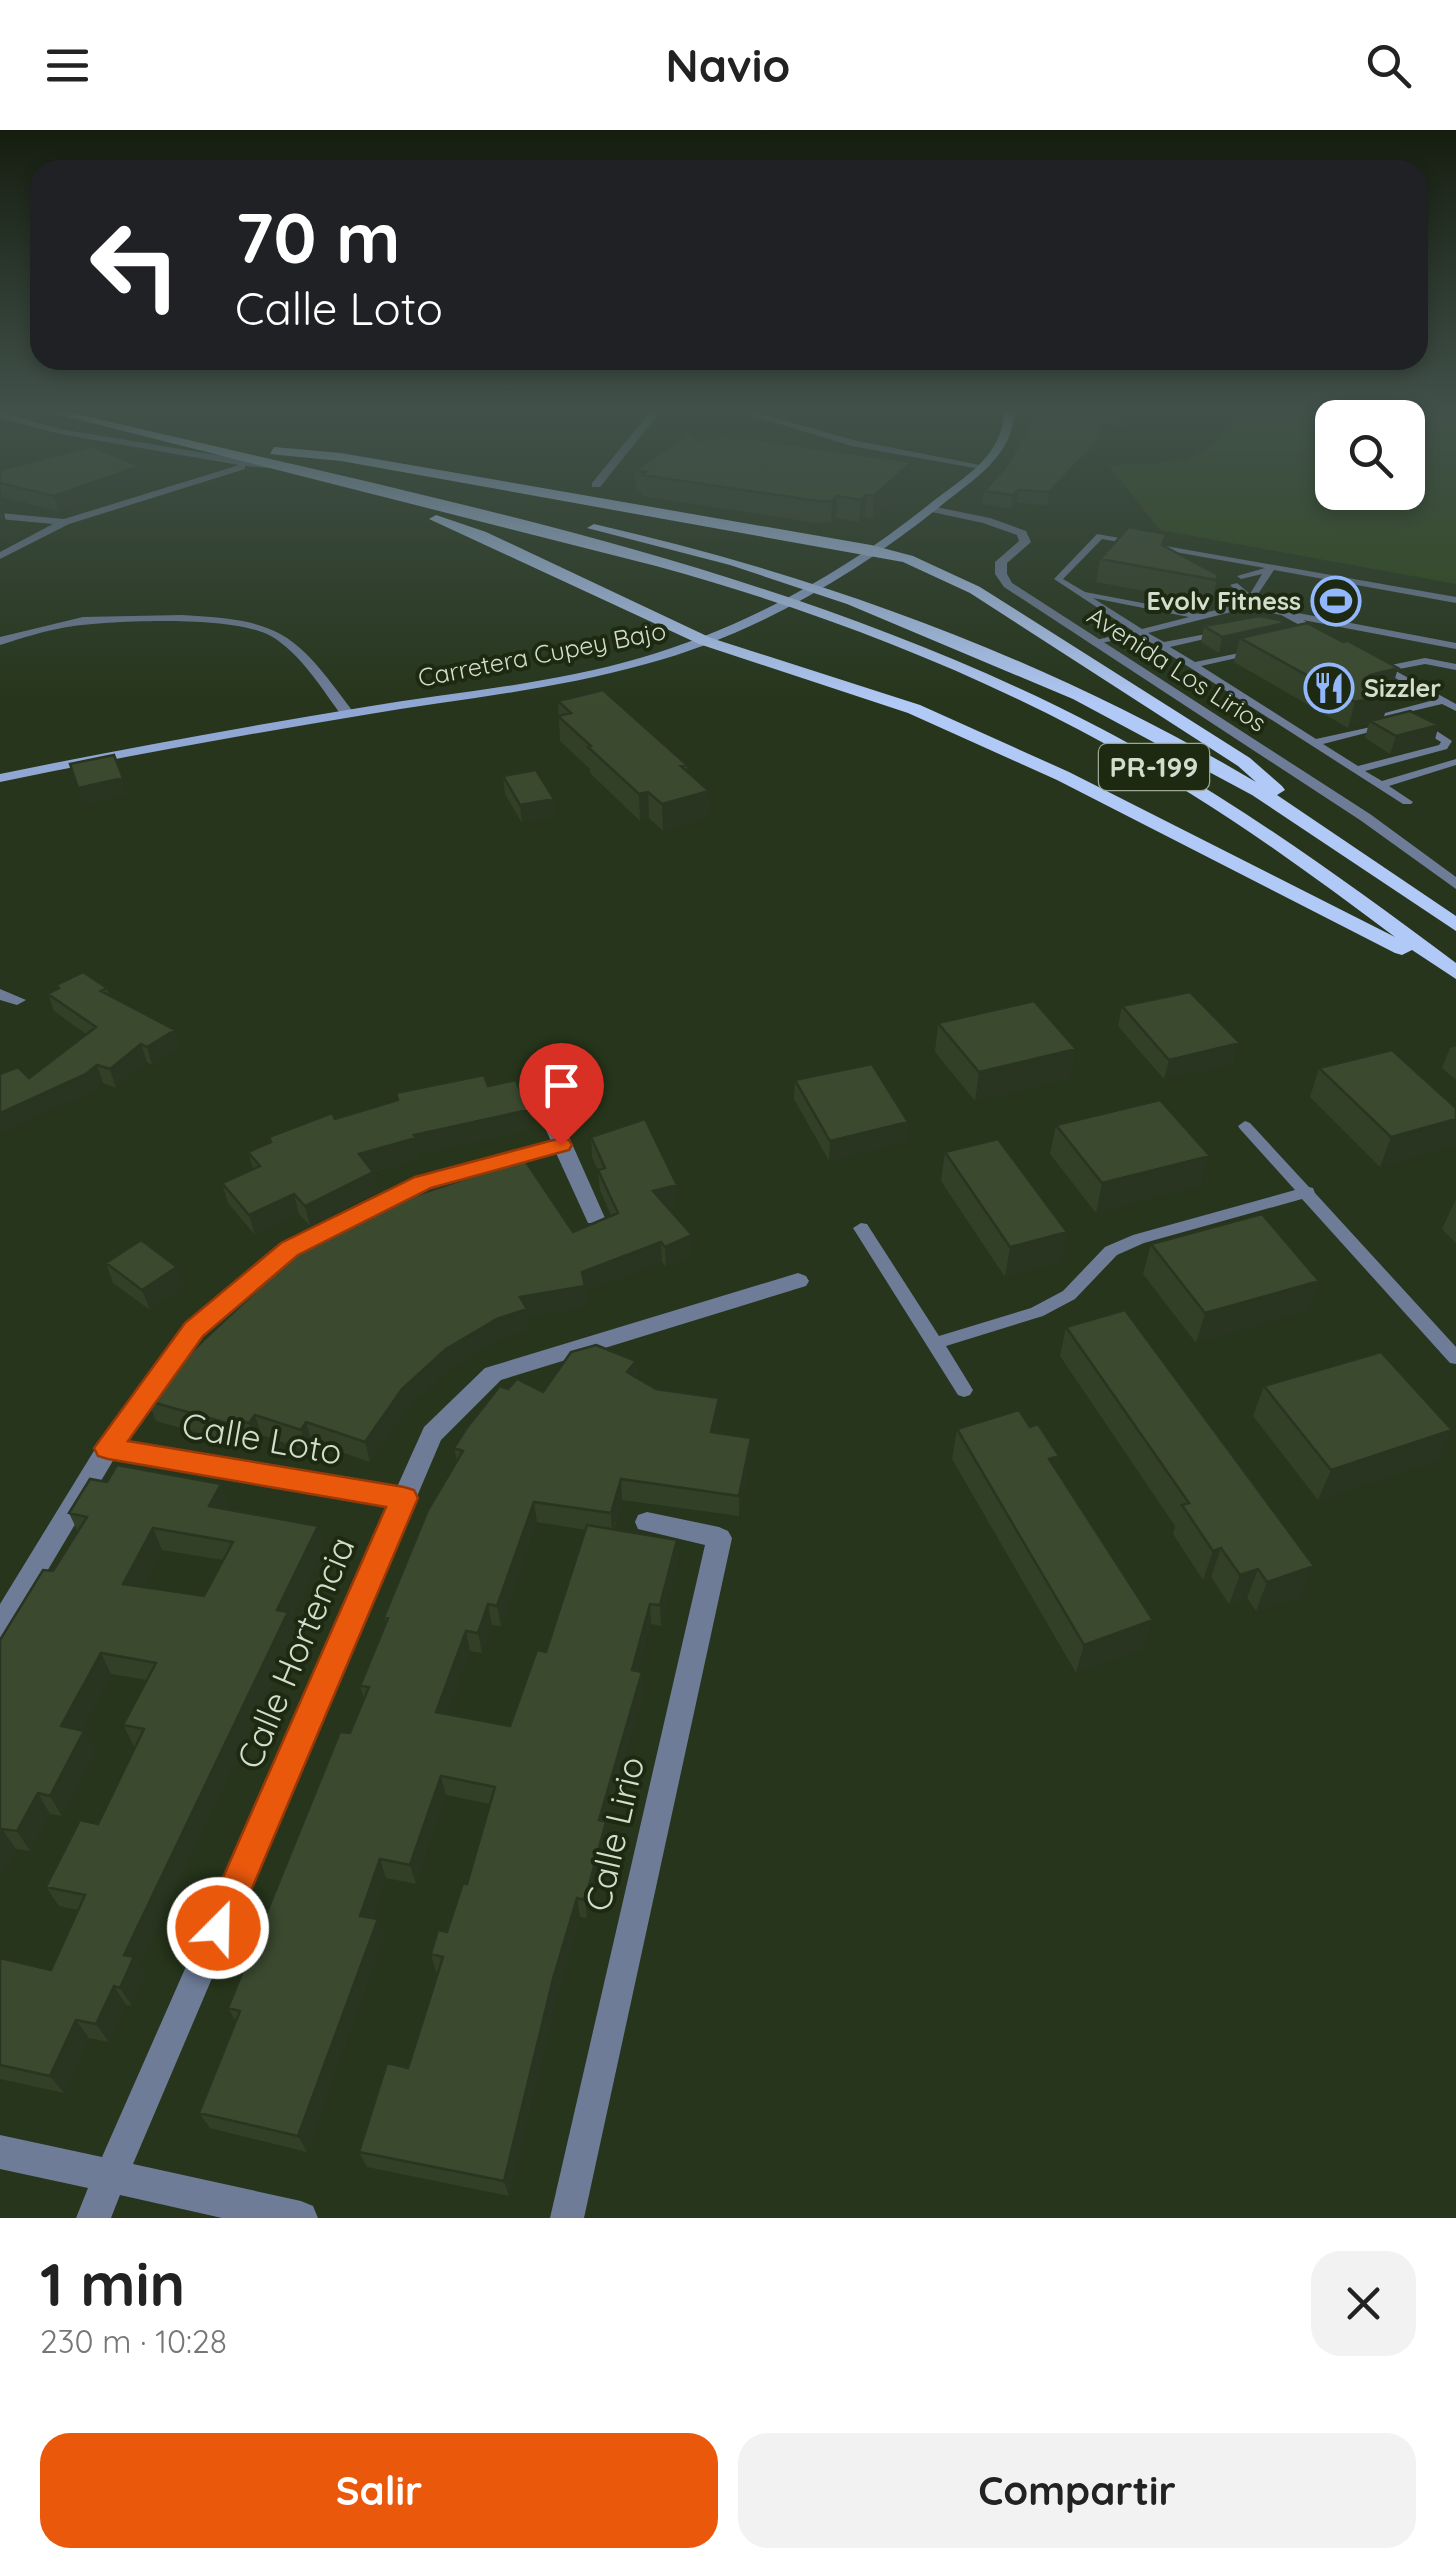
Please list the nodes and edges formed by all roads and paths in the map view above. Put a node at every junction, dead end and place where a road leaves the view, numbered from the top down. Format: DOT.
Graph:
graph roads {
  1 [pos="106,509"];
  2 [pos="417,509"];
  3 [pos="452,509"];
  4 [pos="503,509"];
  5 [pos="643,509"];
  6 [pos="930,509"];
  7 [pos="932,509"];
  8 [pos="0,516"];
  9 [pos="66,522"];
  10 [pos="871,549"];
  11 [pos="0,556"];
  12 [pos="1270,568"];
  13 [pos="1079,593"];
  14 [pos="1456,600"];
  15 [pos="1249,602"];
  16 [pos="1284,613"];
  17 [pos="1202,616"];
  18 [pos="1277,624"];
  19 [pos="1233,630"];
  20 [pos="1139,632"];
  21 [pos="1300,637"];
  22 [pos="1332,640"];
  23 [pos="0,641"];
  24 [pos="705,641"];
  25 [pos="1095,643"];
  26 [pos="1160,646"];
  27 [pos="1456,646"];
  28 [pos="1260,650"];
  29 [pos="1374,663"];
  30 [pos="1192,666"];
  31 [pos="1456,667"];
  32 [pos="1386,670"];
  33 [pos="1443,701"];
  34 [pos="1456,708"];
  35 [pos="346,714"];
  36 [pos="1309,740"];
  37 [pos="1456,762"];
  38 [pos="1356,770"];
  39 [pos="0,778"];
  40 [pos="1380,785"];
  41 [pos="1407,802"];
  42 [pos="1303,819"];
  43 [pos="1456,884"];
  44 [pos="1456,924"];
  45 [pos="1456,975"];
  46 [pos="551,1118"];
  47 [pos="1245,1126"];
  48 [pos="561,1145"];
  49 [pos="1308,1192"];
  50 [pos="596,1218"];
  51 [pos="861,1228"];
  52 [pos="798,1281"];
  53 [pos="935,1343"];
  54 [pos="1456,1358"];
  55 [pos="964,1390"];
  56 [pos="108,1448"];
  57 [pos="404,1498"];
  58 [pos="647,1522"];
  59 [pos="0,1627"];
  60 [pos="0,2152"];
  61 [pos="110,2179"];
  62 [pos="93,2218"];
  63 [pos="301,2218"];
  64 [pos="567,2218"];
  1 -- 9 [label="street"];
  2 -- 24 [label="main road"];
  3 -- 45 [label="main road, PR-199"];
  4 -- 42 [label="main road, PR-199"];
  5 -- 10 [label="main road"];
  6 -- 10 [label="street, Carretera Cupey Bajo"];
  7 -- 25 [label="street, Avenida Los Lirios"];
  8 -- 9 [label="street"];
  9 -- 11 [label="street"];
  10 -- 24 [label="street, Carretera Cupey Bajo"];
  10 -- 42 [label="main road"];
  12 -- 13 [label="lane"];
  12 -- 14 [label="lane"];
  12 -- 15 [label="lane"];
  12 -- 15 [label="lane"];
  13 -- 17 [label="lane"];
  13 -- 20 [label="lane"];
  15 -- 16 [label="lane"];
  15 -- 17 [label="lane"];
  16 -- 22 [label="lane"];
  16 -- 27 [label="lane"];
  17 -- 20 [label="lane"];
  18 -- 21 [label="lane"];
  19 -- 26 [label="lane"];
  20 -- 25 [label="lane"];
  20 -- 26 [label="lane"];
  23 -- 35 [label="street"];
  24 -- 35 [label="street, Carretera Cupey Bajo"];
  24 -- 45 [label="main road"];
  25 -- 43 [label="street, Avenida Los Lirios"];
  26 -- 30 [label="lane"];
  28 -- 30 [label="lane"];
  29 -- 32 [label="lane"];
  30 -- 36 [label="lane"];
  31 -- 32 [label="lane"];
  32 -- 33 [label="lane"];
  33 -- 34 [label="lane"];
  33 -- 36 [label="lane"];
  35 -- 39 [label="street, Carretera Cupey Bajo"];
  36 -- 38 [label="lane"];
  36 -- 38 [label="lane"];
  37 -- 40 [label="lane"];
  38 -- 40 [label="lane"];
  40 -- 41 [label="lane"];
  42 -- 44 [label="main road, PR-199"];
  46 -- 48 [label="street"];
  47 -- 49 [label="lane"];
  48 -- 50 [label="street"];
  48 -- 56 [label="street"];
  49 -- 53 [label="lane"];
  49 -- 54 [label="lane"];
  51 -- 53 [label="lane"];
  52 -- 57 [label="street, Calle Hortencia"];
  53 -- 55 [label="lane"];
  56 -- 57 [label="street, Calle Loto"];
  56 -- 59 [label="street"];
  57 -- 61 [label="street, Calle Hortencia"];
  58 -- 64 [label="street, Calle Lirio"];
  60 -- 61 [label="street"];
  61 -- 62 [label="street, Calle Hortencia"];
  61 -- 63 [label="street"];
}
